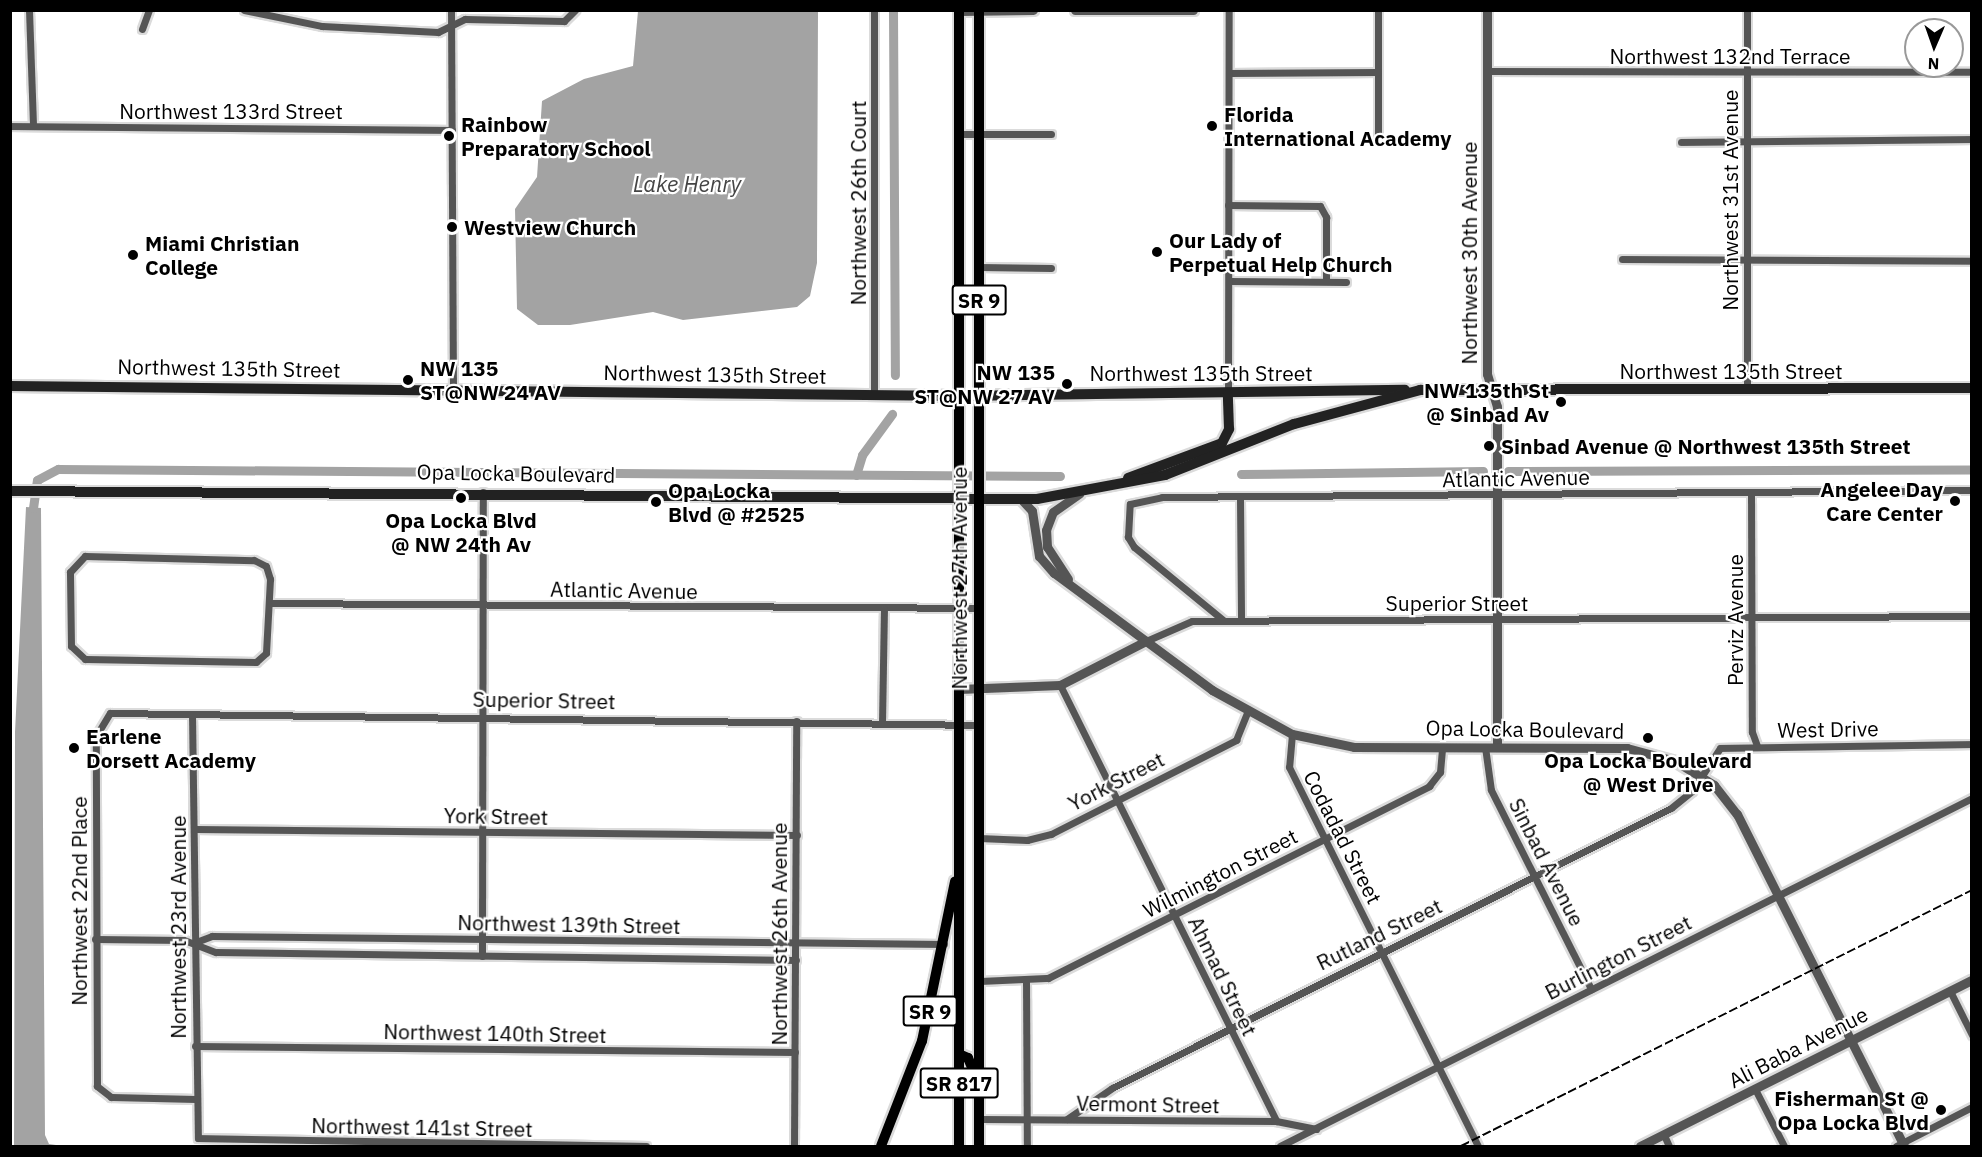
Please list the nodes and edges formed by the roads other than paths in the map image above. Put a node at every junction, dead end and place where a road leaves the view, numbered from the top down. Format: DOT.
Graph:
graph roads {
  1 [pos="29,10"];
  2 [pos="149,10"];
  3 [pos="244,10"];
  4 [pos="451,10"];
  5 [pos="874,10"];
  6 [pos="1033,10"];
  7 [pos="1075,10"];
  8 [pos="1193,10"];
  9 [pos="1229,10"];
  10 [pos="1378,10"];
  11 [pos="1487,10"];
  12 [pos="1747,10"];
  13 [pos="959,11"];
  14 [pos="979,11"];
  15 [pos="573,14"];
  16 [pos="451,26"];
  17 [pos="142,29"];
  18 [pos="1488,71"];
  19 [pos="1378,72"];
  20 [pos="1971,72"];
  21 [pos="1229,73"];
  22 [pos="1746,73"];
  23 [pos="10,126"];
  24 [pos="33,126"];
  25 [pos="452,130"];
  26 [pos="1378,133"];
  27 [pos="959,134"];
  28 [pos="979,134"];
  29 [pos="1051,134"];
  30 [pos="1971,139"];
  31 [pos="1681,142"];
  32 [pos="1746,142"];
  33 [pos="1228,205"];
  34 [pos="1622,259"];
  35 [pos="1747,260"];
  36 [pos="1971,261"];
  37 [pos="979,267"];
  38 [pos="1051,268"];
  39 [pos="1229,281"];
  40 [pos="1326,281"];
  41 [pos="1346,282"];
  42 [pos="10,386"];
  43 [pos="1971,388"];
  44 [pos="453,390"];
  45 [pos="1420,390"];
  46 [pos="1747,390"];
  47 [pos="1491,392"];
  48 [pos="1228,394"];
  49 [pos="874,395"];
  50 [pos="978,395"];
  51 [pos="959,396"];
  52 [pos="1113,488"];
  53 [pos="1971,490"];
  54 [pos="15,491"];
  55 [pos="483,492"];
  56 [pos="959,493"];
  57 [pos="1751,493"];
  58 [pos="979,494"];
  59 [pos="1079,494"];
  60 [pos="1496,495"];
  61 [pos="1021,499"];
  62 [pos="1240,499"];
  63 [pos="1071,583"];
  64 [pos="270,603"];
  65 [pos="483,604"];
  66 [pos="978,608"];
  67 [pos="884,609"];
  68 [pos="959,609"];
  69 [pos="1971,616"];
  70 [pos="1751,618"];
  71 [pos="1223,620"];
  72 [pos="1241,621"];
  73 [pos="1495,621"];
  74 [pos="1146,641"];
  75 [pos="1060,685"];
  76 [pos="959,689"];
  77 [pos="978,690"];
  78 [pos="110,713"];
  79 [pos="1247,713"];
  80 [pos="192,714"];
  81 [pos="482,718"];
  82 [pos="796,721"];
  83 [pos="882,722"];
  84 [pos="959,724"];
  85 [pos="978,725"];
  86 [pos="1292,734"];
  87 [pos="1971,744"];
  88 [pos="1757,746"];
  89 [pos="1442,747"];
  90 [pos="1485,747"];
  91 [pos="1497,747"];
  92 [pos="1700,776"];
  93 [pos="1971,798"];
  94 [pos="1116,801"];
  95 [pos="194,829"];
  96 [pos="482,832"];
  97 [pos="797,835"];
  98 [pos="1327,837"];
  99 [pos="979,838"];
  100 [pos="958,870"];
  101 [pos="1534,876"];
  102 [pos="1779,895"];
  103 [pos="1174,915"];
  104 [pos="95,939"];
  105 [pos="482,939"];
  106 [pos="630,941"];
  107 [pos="196,942"];
  108 [pos="796,943"];
  109 [pos="944,944"];
  110 [pos="1382,951"];
  111 [pos="482,956"];
  112 [pos="629,957"];
  113 [pos="796,960"];
  114 [pos="1026,980"];
  115 [pos="1971,980"];
  116 [pos="978,981"];
  117 [pos="1591,989"];
  118 [pos="1950,991"];
  119 [pos="959,1023"];
  120 [pos="1230,1027"];
  121 [pos="1971,1035"];
  122 [pos="1851,1040"];
  123 [pos="195,1046"];
  124 [pos="979,1047"];
  125 [pos="795,1053"];
  126 [pos="959,1054"];
  127 [pos="1441,1067"];
  128 [pos="979,1083"];
  129 [pos="1755,1089"];
  130 [pos="196,1099"];
  131 [pos="1971,1107"];
  132 [pos="979,1119"];
  133 [pos="1027,1119"];
  134 [pos="1067,1119"];
  135 [pos="1276,1121"];
  136 [pos="1316,1129"];
  137 [pos="1664,1135"];
  138 [pos="198,1138"];
  139 [pos="1900,1145"];
  140 [pos="646,1146"];
  141 [pos="794,1146"];
  142 [pos="881,1146"];
  143 [pos="959,1146"];
  144 [pos="979,1146"];
  145 [pos="1027,1146"];
  146 [pos="1280,1146"];
  147 [pos="1478,1146"];
  148 [pos="1640,1146"];
  149 [pos="1670,1146"];
  150 [pos="1784,1146"];
  1 -- 24 [label="street"];
  2 -- 17 [label="street"];
  3 -- 16 [label="street"];
  4 -- 16 [label="street"];
  5 -- 49 [label="street, Northwest 26th Court"];
  6 -- 14 [label="street"];
  7 -- 8 [label="street"];
  9 -- 21 [label="street"];
  10 -- 19 [label="street"];
  11 -- 18 [label="street, Northwest 30th Avenue"];
  12 -- 22 [label="street, Northwest 31st Avenue"];
  13 -- 14 [label="street"];
  13 -- 27 [label="main road, Northwest 27th Avenue / SR 9"];
  14 -- 28 [label="main road, Northwest 27th Avenue / SR 9"];
  15 -- 16 [label="street"];
  16 -- 25 [label="street"];
  18 -- 22 [label="street, Northwest 132nd Terrace"];
  18 -- 47 [label="street, Northwest 30th Avenue"];
  19 -- 21 [label="street"];
  19 -- 26 [label="street"];
  20 -- 22 [label="street, Northwest 132nd Terrace"];
  21 -- 33 [label="street"];
  22 -- 32 [label="street, Northwest 31st Avenue"];
  23 -- 24 [label="street, Northwest 133rd Street"];
  24 -- 25 [label="street, Northwest 133rd Street"];
  25 -- 44 [label="street"];
  27 -- 28 [label="street"];
  27 -- 51 [label="main road, Northwest 27th Avenue / SR 9"];
  28 -- 29 [label="street"];
  28 -- 37 [label="main road, Northwest 27th Avenue / SR 9"];
  30 -- 32 [label="street"];
  31 -- 32 [label="street"];
  32 -- 35 [label="street, Northwest 31st Avenue"];
  33 -- 39 [label="street"];
  33 -- 40 [label="street"];
  34 -- 35 [label="street"];
  35 -- 36 [label="street"];
  35 -- 46 [label="street, Northwest 31st Avenue"];
  37 -- 38 [label="street"];
  37 -- 50 [label="main road, Northwest 27th Avenue / SR 9"];
  39 -- 40 [label="street"];
  39 -- 48 [label="street"];
  40 -- 41 [label="street"];
  42 -- 44 [label="main road, Northwest 135th Street"];
  43 -- 46 [label="main road, Northwest 135th Street"];
  44 -- 49 [label="main road, Northwest 135th Street"];
  45 -- 47 [label="main road, Opa Locka Boulevard"];
  45 -- 48 [label="main road, Northwest 135th Street"];
  45 -- 52 [label="main road, Opa Locka Boulevard"];
  46 -- 47 [label="main road, Northwest 135th Street"];
  47 -- 60 [label="street, Northwest 30th Avenue"];
  48 -- 50 [label="main road, Northwest 135th Street"];
  48 -- 52 [label="main road"];
  49 -- 51 [label="main road, Northwest 135th Street"];
  50 -- 51 [label="main road, Northwest 135th Street"];
  50 -- 58 [label="main road, Northwest 27th Avenue / SR 9"];
  51 -- 56 [label="main road, Northwest 27th Avenue / SR 9"];
  52 -- 59 [label="main road, Opa Locka Boulevard"];
  53 -- 57 [label="street, Atlantic Avenue"];
  54 -- 55 [label="main road, Opa Locka Boulevard"];
  55 -- 56 [label="main road, Opa Locka Boulevard"];
  55 -- 65 [label="street"];
  56 -- 58 [label="main road, Opa Locka Boulevard"];
  56 -- 68 [label="main road, Northwest 27th Avenue / SR 9"];
  57 -- 60 [label="street, Atlantic Avenue"];
  57 -- 70 [label="street, Perviz Avenue"];
  58 -- 61 [label="main road, Opa Locka Boulevard"];
  58 -- 66 [label="main road, Northwest 27th Avenue / SR 9"];
  59 -- 61 [label="main road, Opa Locka Boulevard"];
  59 -- 63 [label="street"];
  60 -- 62 [label="street, Atlantic Avenue"];
  60 -- 73 [label="street"];
  61 -- 63 [label="street, Opa Locka Boulevard"];
  62 -- 71 [label="street, Atlantic Avenue"];
  62 -- 72 [label="street"];
  63 -- 74 [label="street, Opa Locka Boulevard"];
  64 -- 64 [label="street"];
  64 -- 65 [label="street, Atlantic Avenue"];
  65 -- 67 [label="street, Atlantic Avenue"];
  65 -- 81 [label="street"];
  66 -- 68 [label="street, Atlantic Avenue"];
  66 -- 77 [label="main road, Northwest 27th Avenue / SR 9"];
  67 -- 68 [label="street, Atlantic Avenue"];
  67 -- 83 [label="street"];
  68 -- 76 [label="main road, Northwest 27th Avenue / SR 9"];
  69 -- 70 [label="street, Superior Street"];
  70 -- 73 [label="street, Superior Street"];
  70 -- 88 [label="street, Perviz Avenue"];
  71 -- 72 [label="street, Superior Street"];
  71 -- 74 [label="street, Superior Street"];
  72 -- 73 [label="street, Superior Street"];
  73 -- 91 [label="street"];
  74 -- 75 [label="street, Superior Street"];
  74 -- 79 [label="street, Opa Locka Boulevard"];
  75 -- 77 [label="street, Superior Street"];
  75 -- 94 [label="street, Ahmad Street"];
  76 -- 77 [label="street, Superior Street"];
  76 -- 84 [label="main road, Northwest 27th Avenue / SR 9"];
  77 -- 85 [label="main road, Northwest 27th Avenue / SR 9"];
  78 -- 80 [label="street, Superior Street"];
  78 -- 104 [label="street, Northwest 22nd Place"];
  79 -- 86 [label="street, Opa Locka Boulevard"];
  79 -- 94 [label="street, York Street"];
  80 -- 81 [label="street, Superior Street"];
  80 -- 95 [label="street, Northwest 23rd Avenue"];
  81 -- 82 [label="street, Superior Street"];
  81 -- 96 [label="street"];
  82 -- 83 [label="street, Superior Street"];
  82 -- 97 [label="street, Northwest 26th Avenue"];
  83 -- 84 [label="street, Superior Street"];
  84 -- 85 [label="street, Superior Street"];
  84 -- 100 [label="main road, Northwest 27th Avenue / SR 9"];
  85 -- 99 [label="main road, Northwest 27th Avenue / SR 9"];
  86 -- 89 [label="street, Opa Locka Boulevard"];
  86 -- 98 [label="street, Codadad Street"];
  87 -- 88 [label="street, West Drive"];
  88 -- 92 [label="street, West Drive"];
  89 -- 90 [label="street, Opa Locka Boulevard"];
  89 -- 98 [label="street, Wilmington Street"];
  90 -- 91 [label="street, Opa Locka Boulevard"];
  90 -- 101 [label="street, Sinbad Avenue"];
  91 -- 92 [label="street, Opa Locka Boulevard"];
  92 -- 101 [label="street, Rutland Street"];
  92 -- 102 [label="street, Opa Locka Boulevard"];
  93 -- 102 [label="street, Burlington Street"];
  94 -- 99 [label="street, York Street"];
  94 -- 103 [label="street, Ahmad Street"];
  95 -- 96 [label="street, York Street"];
  95 -- 107 [label="street, Northwest 23rd Avenue"];
  96 -- 97 [label="street, York Street"];
  96 -- 105 [label="street"];
  97 -- 108 [label="street, Northwest 26th Avenue"];
  98 -- 103 [label="street, Wilmington Street"];
  98 -- 110 [label="street, Codadad Street"];
  99 -- 116 [label="main road, Northwest 27th Avenue / SR 9"];
  100 -- 109 [label="main road, SR 9"];
  100 -- 119 [label="main road, Northwest 27th Avenue / SR 817"];
  101 -- 110 [label="street, Rutland Street"];
  101 -- 117 [label="street, Sinbad Avenue"];
  102 -- 117 [label="street, Burlington Street"];
  102 -- 122 [label="street, Opa Locka Boulevard"];
  103 -- 114 [label="street, Wilmington Street"];
  103 -- 120 [label="street, Ahmad Street"];
  104 -- 107 [label="street, Northwest 139th Street"];
  104 -- 130 [label="street, Northwest 22nd Place"];
  105 -- 106 [label="street, Northwest 139th Street"];
  105 -- 107 [label="street, Northwest 139th Street"];
  105 -- 111 [label="street"];
  106 -- 108 [label="street, Northwest 139th Street"];
  106 -- 112 [label="street"];
  107 -- 111 [label="street, Northwest 139th Street"];
  107 -- 123 [label="street, Northwest 23rd Avenue"];
  108 -- 109 [label="street, Northwest 139th Street"];
  108 -- 113 [label="street, Northwest 26th Avenue"];
  109 -- 142 [label="main road, SR 9"];
  110 -- 120 [label="street, Rutland Street"];
  110 -- 127 [label="street, Codadad Street"];
  111 -- 112 [label="street, Northwest 139th Street"];
  112 -- 113 [label="street, Northwest 139th Street"];
  113 -- 125 [label="street, Northwest 26th Avenue"];
  114 -- 116 [label="street, Wilmington Street"];
  114 -- 133 [label="street"];
  115 -- 118 [label="street, Ali Baba Avenue"];
  116 -- 124 [label="main road, Northwest 27th Avenue / SR 9"];
  117 -- 127 [label="street, Burlington Street"];
  118 -- 121 [label="street"];
  118 -- 122 [label="street, Ali Baba Avenue"];
  119 -- 124 [label="main road"];
  119 -- 126 [label="main road, Northwest 27th Avenue / SR 817"];
  120 -- 134 [label="street, Rutland Street"];
  120 -- 135 [label="street, Ahmad Street"];
  122 -- 129 [label="street, Ali Baba Avenue"];
  122 -- 139 [label="street, Opa Locka Boulevard"];
  123 -- 125 [label="street, Northwest 140th Street"];
  123 -- 130 [label="street, Northwest 23rd Avenue"];
  124 -- 128 [label="main road, Northwest 27th Avenue / SR 9"];
  125 -- 141 [label="street, Northwest 26th Avenue"];
  126 -- 128 [label="main road"];
  126 -- 143 [label="main road, Northwest 27th Avenue / SR 817"];
  127 -- 136 [label="street, Burlington Street"];
  127 -- 147 [label="street, Codadad Street"];
  128 -- 132 [label="main road, Northwest 27th Avenue / SR 9"];
  129 -- 137 [label="street, Ali Baba Avenue"];
  129 -- 150 [label="street"];
  130 -- 138 [label="street, Northwest 23rd Avenue"];
  131 -- 139 [label="street"];
  132 -- 133 [label="street, Vermont Street"];
  132 -- 144 [label="main road, Northwest 27th Avenue / SR 9"];
  133 -- 134 [label="street, Vermont Street"];
  133 -- 145 [label="street"];
  134 -- 135 [label="street, Vermont Street"];
  135 -- 136 [label="street, Vermont Street"];
  136 -- 146 [label="street, Burlington Street"];
  137 -- 148 [label="street, Ali Baba Avenue"];
  137 -- 149 [label="street"];
  138 -- 140 [label="street, Northwest 141st Street"];
}
